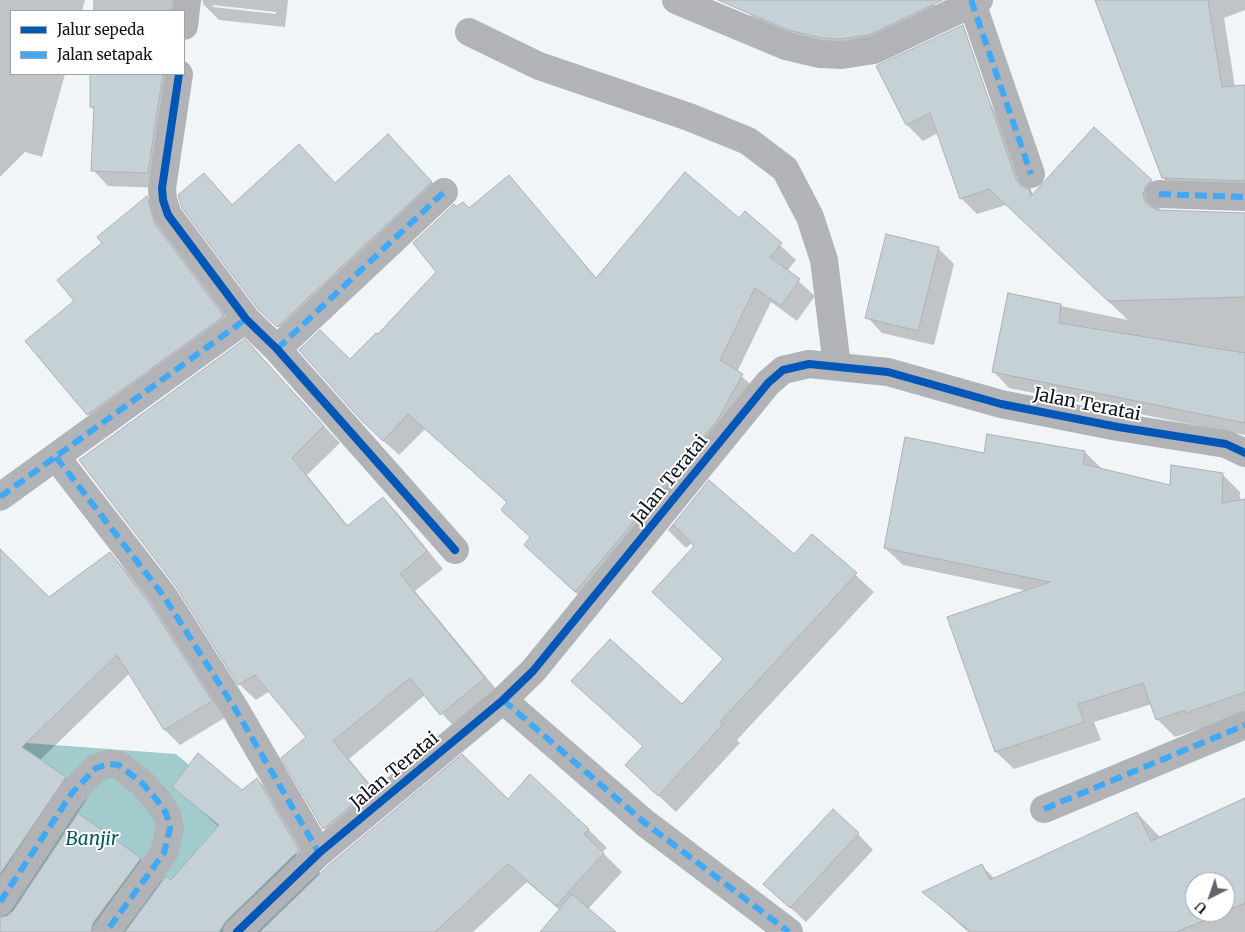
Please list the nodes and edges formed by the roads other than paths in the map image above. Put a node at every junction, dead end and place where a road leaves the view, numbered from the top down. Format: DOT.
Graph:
graph roads {
  1 [pos="187,0"];
  2 [pos="676,0"];
  3 [pos="974,1"];
  4 [pos="185,17"];
  5 [pos="469,32"];
  6 [pos="178,75"];
  7 [pos="1031,174"];
  8 [pos="444,192"];
  9 [pos="1159,194"];
  10 [pos="1245,197"];
  11 [pos="246,319"];
  12 [pos="277,349"];
  13 [pos="837,366"];
  14 [pos="1245,453"];
  15 [pos="56,457"];
  16 [pos="0,497"];
  17 [pos="455,550"];
  18 [pos="503,700"];
  19 [pos="1245,725"];
  20 [pos="1044,809"];
  21 [pos="319,853"];
  22 [pos="0,902"];
  23 [pos="106,932"];
  24 [pos="237,932"];
  25 [pos="790,932"];
  1 -- 4 [label="street"];
  2 -- 3 [label="street"];
  3 -- 7 [label="street"];
  5 -- 13 [label="street"];
  6 -- 11 [label="street"];
  8 -- 12 [label="street"];
  9 -- 10 [label="street"];
  11 -- 12 [label="street"];
  11 -- 15 [label="street"];
  12 -- 17 [label="street"];
  13 -- 14 [label="street, Jalan Teratai"];
  13 -- 18 [label="street, Jalan Teratai"];
  15 -- 16 [label="street"];
  15 -- 21 [label="street"];
  18 -- 21 [label="street, Jalan Teratai"];
  18 -- 25 [label="street"];
  19 -- 20 [label="street"];
  21 -- 24 [label="street, Jalan Teratai"];
  22 -- 23 [label="street"];
}
